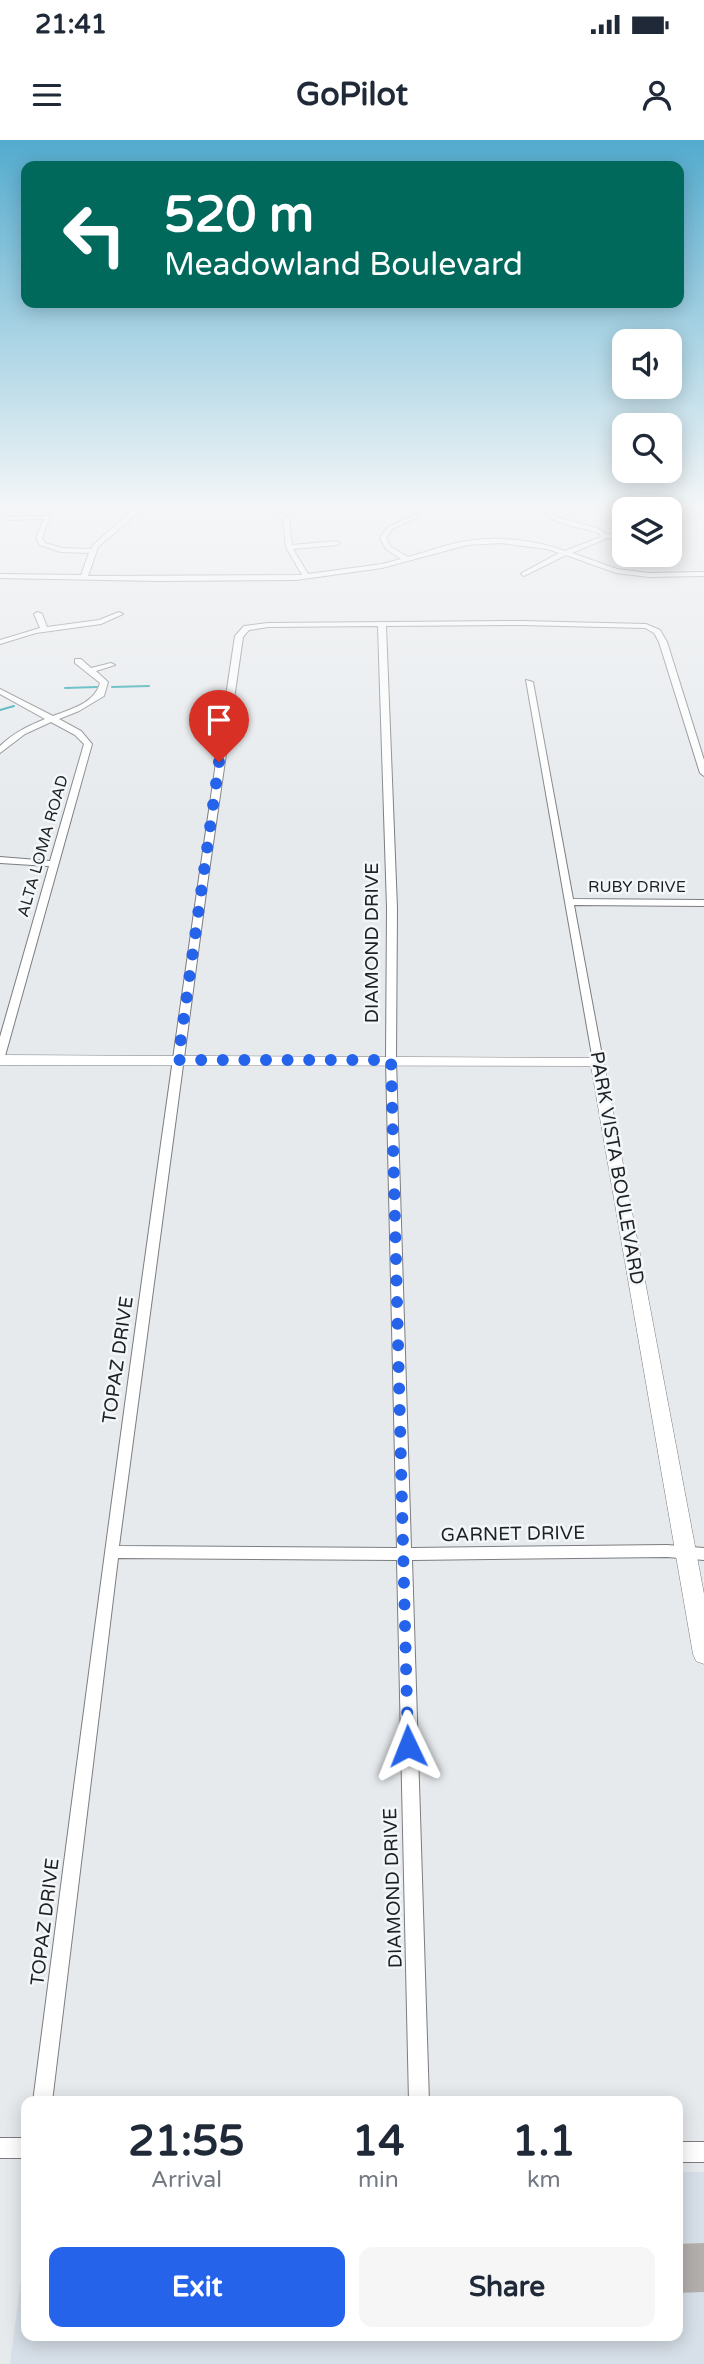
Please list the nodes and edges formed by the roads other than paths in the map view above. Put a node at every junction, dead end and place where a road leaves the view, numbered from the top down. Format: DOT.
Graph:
graph roads {
  1 [pos="38,614"];
  2 [pos="119,614"];
  3 [pos="382,624"];
  4 [pos="651,628"];
  5 [pos="44,630"];
  6 [pos="0,642"];
  7 [pos="78,661"];
  8 [pos="111,664"];
  9 [pos="92,670"];
  10 [pos="529,682"];
  11 [pos="0,691"];
  12 [pos="53,720"];
  13 [pos="0,751"];
  14 [pos="704,773"];
  15 [pos="0,860"];
  16 [pos="55,864"];
  17 [pos="571,902"];
  18 [pos="704,903"];
  19 [pos="0,1058"];
  20 [pos="178,1060"];
  21 [pos="391,1060"];
  22 [pos="598,1061"];
  23 [pos="111,1552"];
  24 [pos="402,1554"];
  25 [pos="695,1554"];
  26 [pos="704,1654"];
  27 [pos="43,2096"];
  28 [pos="419,2096"];
  29 [pos="0,2148"];
  30 [pos="21,2148"];
  31 [pos="683,2152"];
  32 [pos="704,2152"];
  1 -- 5 [label="street"];
  2 -- 5 [label="street"];
  3 -- 4 [label="street"];
  3 -- 20 [label="street, TOPAZ DRIVE"];
  3 -- 21 [label="street, DIAMOND DRIVE"];
  4 -- 14 [label="street"];
  5 -- 6 [label="street"];
  7 -- 9 [label="street"];
  8 -- 9 [label="street"];
  9 -- 12 [label="street"];
  10 -- 17 [label="street, PARK VISTA BOULEVARD"];
  11 -- 12 [label="street, ALTA LOMA ROAD"];
  12 -- 13 [label="street"];
  12 -- 16 [label="street, ALTA LOMA ROAD"];
  15 -- 16 [label="street"];
  16 -- 19 [label="street, ALTA LOMA ROAD"];
  17 -- 18 [label="street, RUBY DRIVE"];
  17 -- 22 [label="street, PARK VISTA BOULEVARD"];
  19 -- 20 [label="street"];
  20 -- 21 [label="street"];
  20 -- 23 [label="street, TOPAZ DRIVE"];
  21 -- 22 [label="street"];
  21 -- 24 [label="street, DIAMOND DRIVE"];
  22 -- 25 [label="street, PARK VISTA BOULEVARD"];
  23 -- 24 [label="street, GARNET DRIVE"];
  23 -- 27 [label="street, TOPAZ DRIVE"];
  24 -- 25 [label="street, GARNET DRIVE"];
  24 -- 28 [label="street, DIAMOND DRIVE"];
  25 -- 26 [label="street, PARK VISTA BOULEVARD"];
  29 -- 30 [label="street"];
  31 -- 32 [label="street"];
}
